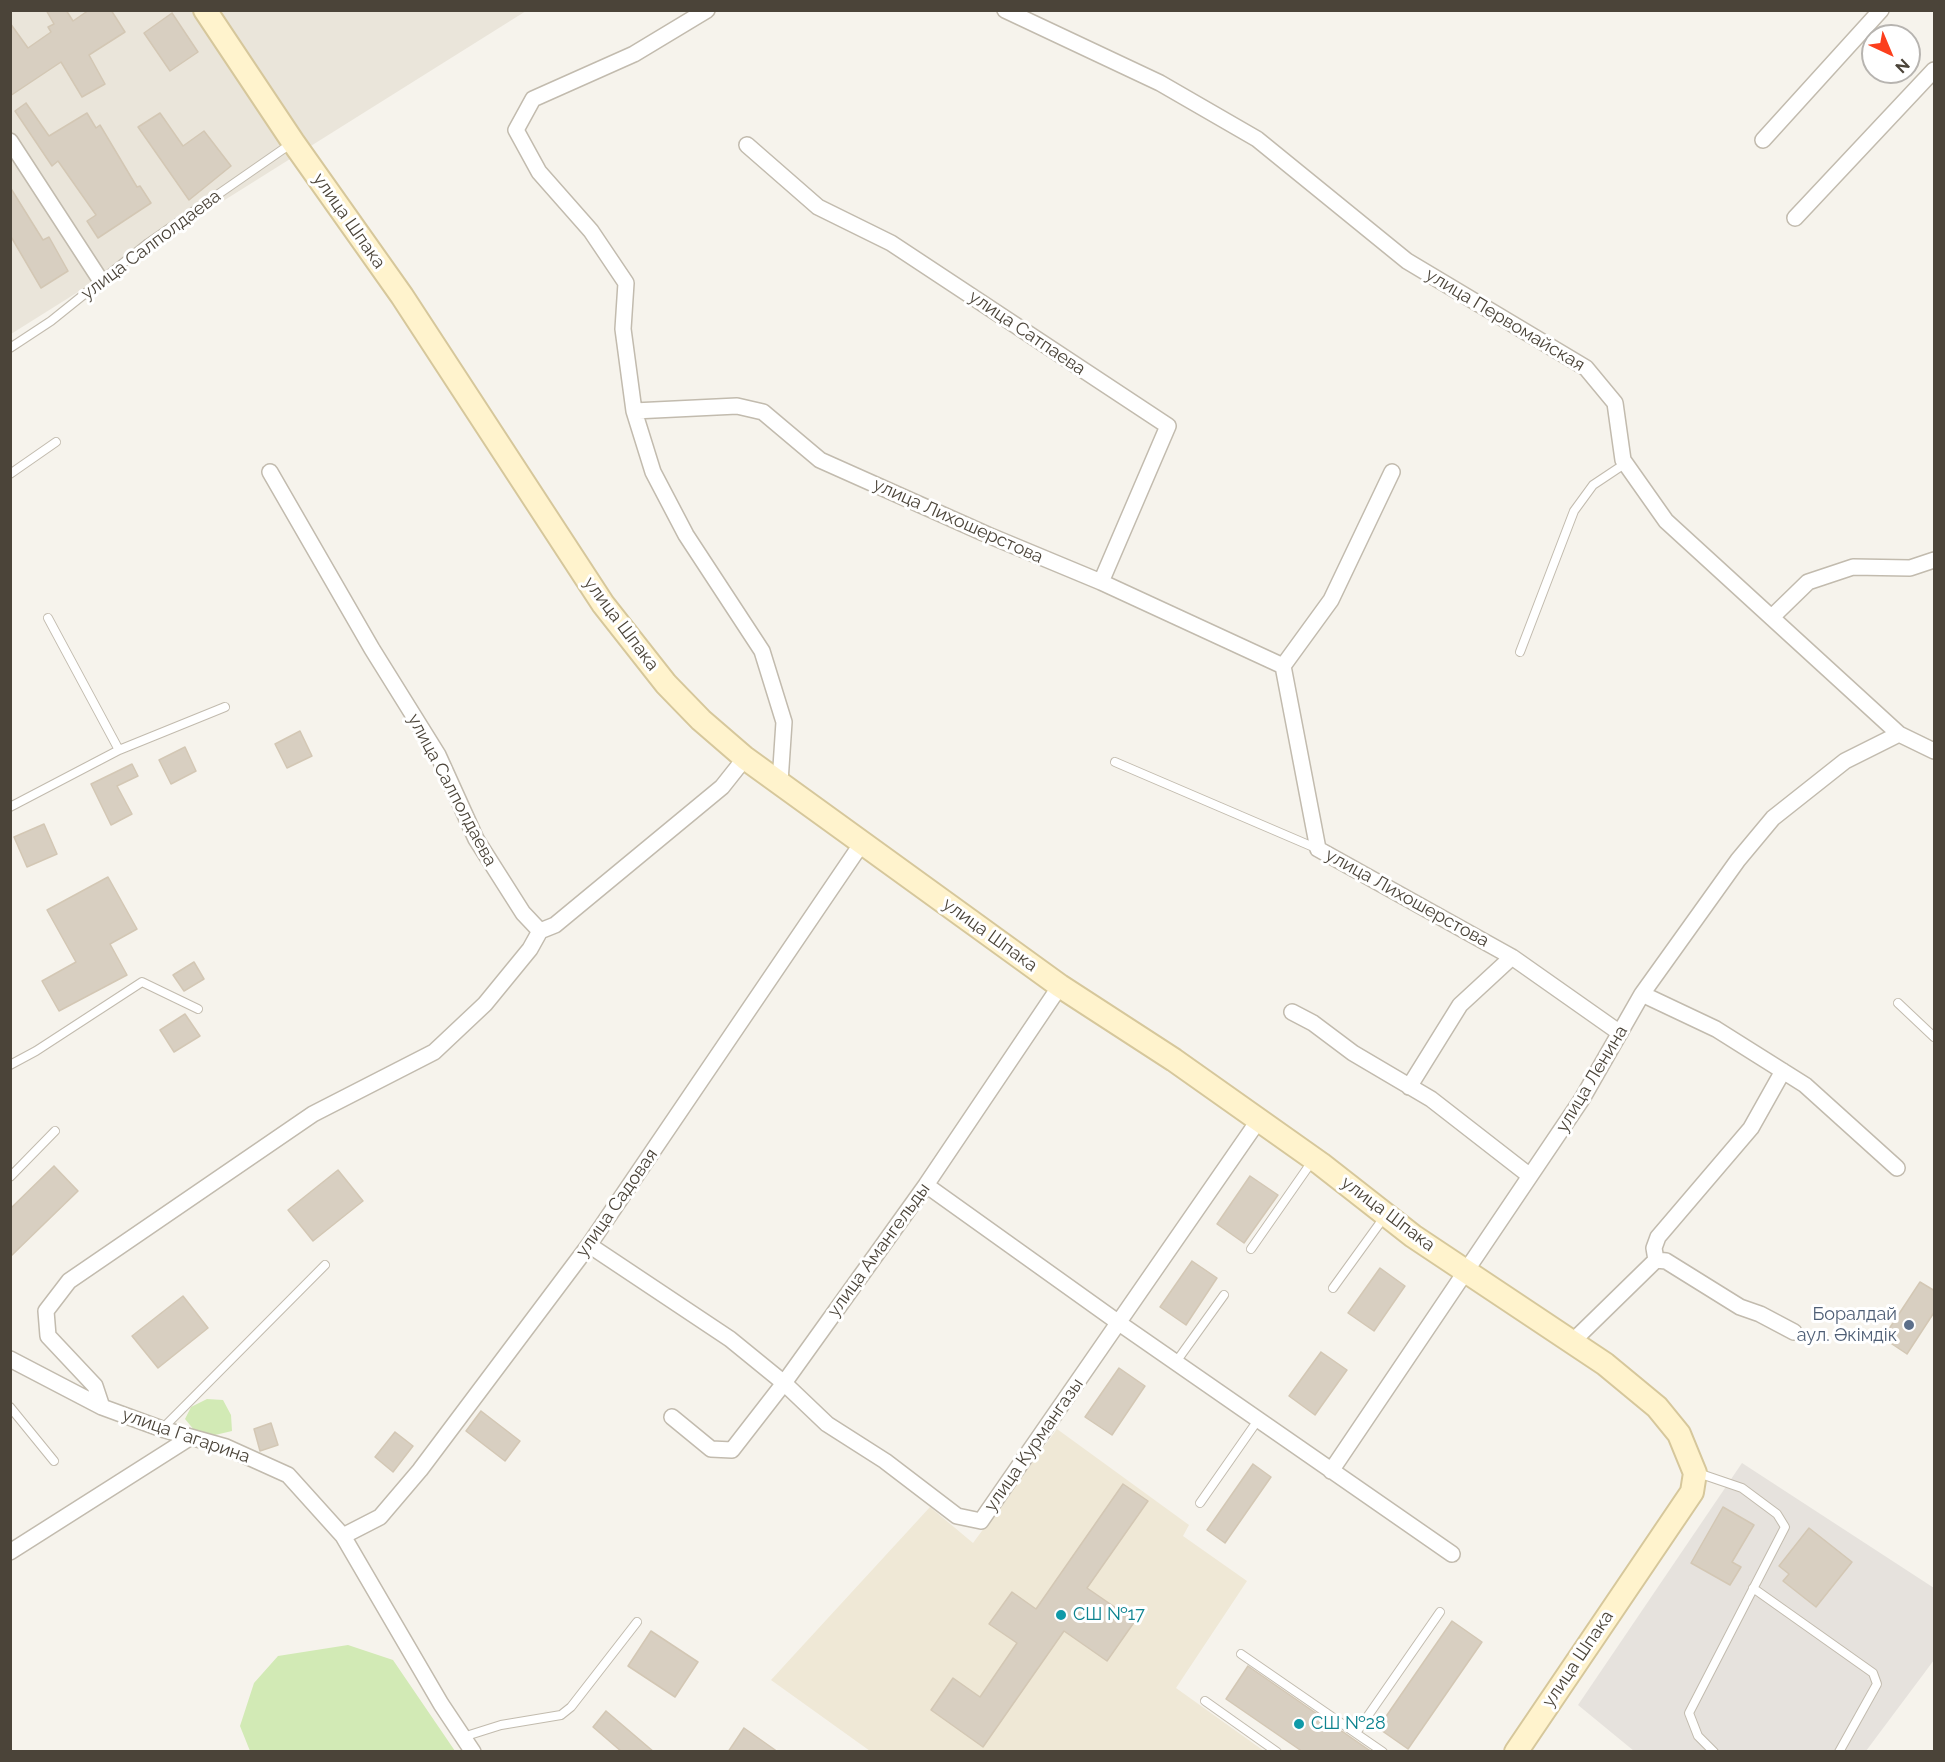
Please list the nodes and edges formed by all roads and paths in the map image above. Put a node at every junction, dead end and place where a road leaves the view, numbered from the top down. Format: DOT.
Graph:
graph roads {
  1 [pos="205,10"];
  2 [pos="706,10"];
  3 [pos="1005,10"];
  4 [pos="1881,10"];
  5 [pos="1935,70"];
  6 [pos="1763,140"];
  7 [pos="10,141"];
  8 [pos="293,142"];
  9 [pos="747,145"];
  10 [pos="1795,218"];
  11 [pos="101,281"];
  12 [pos="10,348"];
  13 [pos="634,411"];
  14 [pos="56,442"];
  15 [pos="1626,464"];
  16 [pos="270,472"];
  17 [pos="1392,472"];
  18 [pos="10,474"];
  19 [pos="1935,560"];
  20 [pos="1101,582"];
  21 [pos="48,618"];
  22 [pos="1772,618"];
  23 [pos="1520,652"];
  24 [pos="1283,666"];
  25 [pos="225,707"];
  26 [pos="1899,734"];
  27 [pos="119,750"];
  28 [pos="1935,751"];
  29 [pos="745,758"];
  30 [pos="1115,762"];
  31 [pos="780,782"];
  32 [pos="10,807"];
  33 [pos="862,843"];
  34 [pos="1318,849"];
  35 [pos="540,931"];
  36 [pos="1512,957"];
  37 [pos="1060,986"];
  38 [pos="1642,994"];
  39 [pos="1898,1003"];
  40 [pos="198,1009"];
  41 [pos="1292,1012"];
  42 [pos="1620,1033"];
  43 [pos="1935,1037"];
  44 [pos="10,1065"];
  45 [pos="1783,1071"];
  46 [pos="1409,1087"];
  47 [pos="1258,1121"];
  48 [pos="55,1131"];
  49 [pos="1314,1159"];
  50 [pos="1897,1168"];
  51 [pos="10,1176"];
  52 [pos="1530,1176"];
  53 [pos="926,1185"];
  54 [pos="1386,1215"];
  55 [pos="589,1245"];
  56 [pos="1251,1249"];
  57 [pos="1656,1260"];
  58 [pos="325,1265"];
  59 [pos="1467,1270"];
  60 [pos="1333,1288"];
  61 [pos="1224,1295"];
  62 [pos="1119,1323"];
  63 [pos="1794,1332"];
  64 [pos="1572,1342"];
  65 [pos="10,1359"];
  66 [pos="1176,1362"];
  67 [pos="784,1383"];
  68 [pos="10,1407"];
  69 [pos="102,1407"];
  70 [pos="672,1417"];
  71 [pos="1257,1420"];
  72 [pos="162,1429"];
  73 [pos="191,1437"];
  74 [pos="54,1461"];
  75 [pos="1331,1471"];
  76 [pos="1695,1473"];
  77 [pos="1200,1503"];
  78 [pos="343,1536"];
  79 [pos="10,1552"];
  80 [pos="1452,1554"];
  81 [pos="1753,1588"];
  82 [pos="1440,1612"];
  83 [pos="637,1622"];
  84 [pos="1241,1654"];
  85 [pos="1205,1701"];
  86 [pos="1356,1733"];
  87 [pos="463,1737"];
  88 [pos="473,1752"];
  89 [pos="1277,1752"];
  90 [pos="1383,1752"];
  91 [pos="1516,1752"];
  92 [pos="1714,1752"];
  93 [pos="1839,1752"];
  1 -- 8 [label="street, улица Шпака"];
  2 -- 13 [label="street"];
  3 -- 15 [label="street, улица Первомайская"];
  4 -- 6 [label="street"];
  5 -- 10 [label="street"];
  7 -- 11 [label="street"];
  8 -- 11 [label="lane, улица Салполдаева"];
  8 -- 29 [label="street, улица Шпака"];
  9 -- 20 [label="street, улица Сатпаева"];
  11 -- 12 [label="lane, улица Салполдаева"];
  13 -- 20 [label="street, улица Лихошерстова"];
  13 -- 31 [label="street"];
  14 -- 18 [label="lane"];
  15 -- 22 [label="street, улица Первомайская"];
  15 -- 23 [label="lane"];
  16 -- 35 [label="street, улица Салполдаева"];
  17 -- 24 [label="street"];
  19 -- 22 [label="street"];
  20 -- 24 [label="street, улица Лихошерстова"];
  21 -- 27 [label="lane"];
  22 -- 26 [label="street, улица Первомайская"];
  24 -- 34 [label="street, улица Лихошерстова"];
  25 -- 27 [label="lane"];
  26 -- 28 [label="street, улица Первомайская"];
  26 -- 38 [label="street, улица Ленина"];
  27 -- 32 [label="lane"];
  29 -- 31 [label="street, улица Шпака"];
  29 -- 35 [label="street"];
  30 -- 34 [label="lane"];
  31 -- 33 [label="street, улица Шпака"];
  33 -- 37 [label="street, улица Шпака"];
  33 -- 55 [label="street, улица Садовая"];
  34 -- 36 [label="street, улица Лихошерстова"];
  35 -- 69 [label="street"];
  36 -- 42 [label="street, улица Лихошерстова"];
  36 -- 46 [label="street"];
  37 -- 47 [label="street, улица Шпака"];
  37 -- 53 [label="street, улица Амангельды"];
  38 -- 42 [label="street, улица Ленина"];
  38 -- 45 [label="street"];
  39 -- 43 [label="lane"];
  40 -- 44 [label="lane"];
  41 -- 46 [label="street"];
  42 -- 52 [label="street, улица Ленина"];
  45 -- 50 [label="street"];
  45 -- 57 [label="street"];
  46 -- 52 [label="street"];
  47 -- 49 [label="street, улица Шпака"];
  47 -- 62 [label="street, улица Курмангазы"];
  48 -- 51 [label="lane"];
  49 -- 54 [label="street, улица Шпака"];
  49 -- 56 [label="lane"];
  52 -- 59 [label="street, улица Ленина"];
  53 -- 62 [label="street"];
  53 -- 67 [label="street, улица Амангельды"];
  54 -- 59 [label="street, улица Шпака"];
  54 -- 60 [label="lane"];
  55 -- 67 [label="street, улица Курмангазы"];
  55 -- 78 [label="street, улица Садовая"];
  57 -- 63 [label="street"];
  57 -- 64 [label="street"];
  58 -- 72 [label="lane"];
  59 -- 64 [label="street, улица Шпака"];
  59 -- 75 [label="street, улица Ленина"];
  61 -- 66 [label="lane"];
  62 -- 66 [label="street"];
  62 -- 67 [label="street, улица Курмангазы"];
  64 -- 76 [label="street, улица Шпака"];
  65 -- 69 [label="street, улица Гагарина"];
  66 -- 71 [label="street"];
  67 -- 70 [label="street, улица Амангельды"];
  68 -- 74 [label="lane"];
  69 -- 72 [label="street, улица Гагарина"];
  71 -- 75 [label="street"];
  71 -- 77 [label="lane"];
  72 -- 73 [label="street, улица Гагарина"];
  73 -- 78 [label="street, улица Гагарина"];
  73 -- 79 [label="street"];
  75 -- 80 [label="street"];
  76 -- 81 [label="lane"];
  76 -- 91 [label="street, улица Шпака"];
  78 -- 87 [label="street, улица Гагарина"];
  81 -- 92 [label="lane"];
  81 -- 93 [label="lane"];
  82 -- 86 [label="lane"];
  83 -- 87 [label="lane"];
  84 -- 86 [label="lane"];
  85 -- 89 [label="lane"];
  86 -- 90 [label="lane"];
  87 -- 88 [label="street, улица Гагарина"];
}
